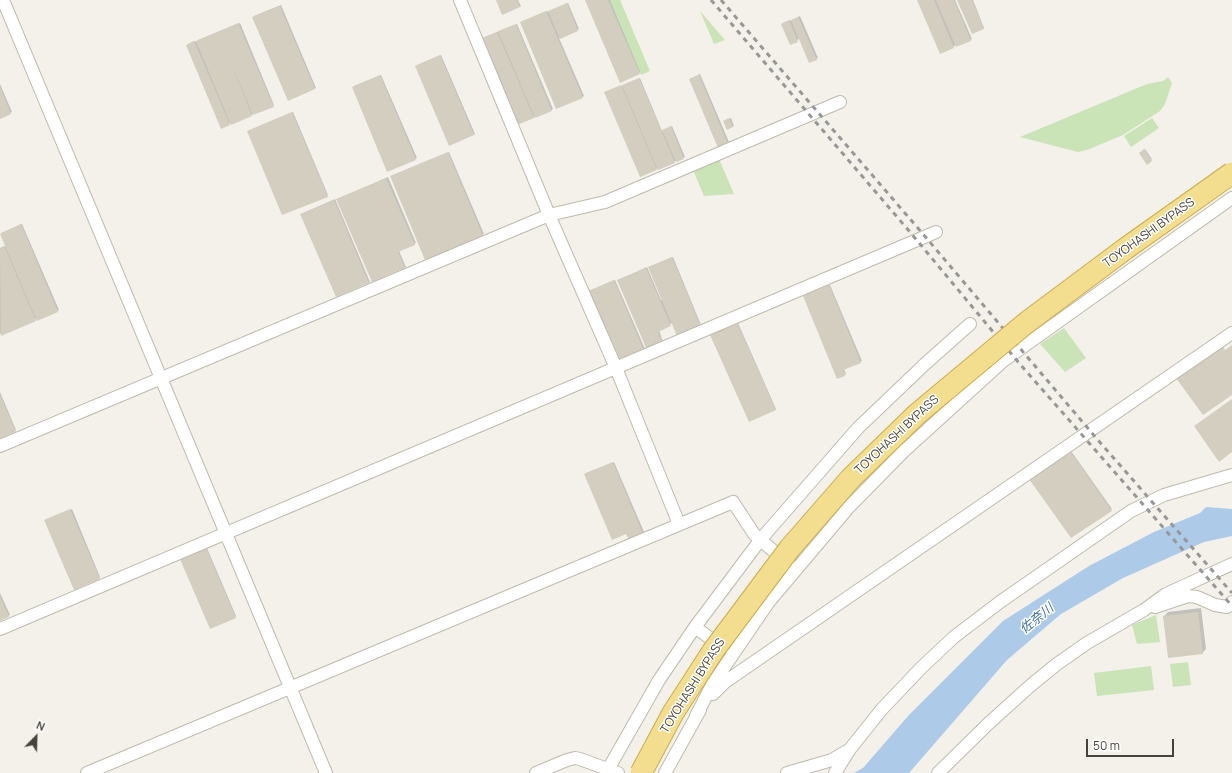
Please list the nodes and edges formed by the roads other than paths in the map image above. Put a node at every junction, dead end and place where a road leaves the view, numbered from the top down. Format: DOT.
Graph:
graph roads {
  1 [pos="4,0"];
  2 [pos="460,0"];
  3 [pos="840,102"];
  4 [pos="1232,173"];
  5 [pos="1232,182"];
  6 [pos="1232,198"];
  7 [pos="548,215"];
  8 [pos="936,232"];
  9 [pos="970,324"];
  10 [pos="1232,333"];
  11 [pos="616,368"];
  12 [pos="160,377"];
  13 [pos="0,446"];
  14 [pos="1232,474"];
  15 [pos="679,524"];
  16 [pos="225,534"];
  17 [pos="761,538"];
  18 [pos="1232,564"];
  19 [pos="795,570"];
  20 [pos="1232,602"];
  21 [pos="1144,610"];
  22 [pos="694,627"];
  23 [pos="0,628"];
  24 [pos="732,655"];
  25 [pos="290,688"];
  26 [pos="696,716"];
  27 [pos="850,749"];
  28 [pos="611,771"];
  29 [pos="87,773"];
  30 [pos="326,773"];
  31 [pos="536,773"];
  32 [pos="640,773"];
  33 [pos="648,773"];
  34 [pos="665,773"];
  35 [pos="787,773"];
  36 [pos="835,773"];
  37 [pos="938,773"];
  1 -- 12 [label="street"];
  2 -- 7 [label="street"];
  3 -- 7 [label="street"];
  4 -- 32 [label="highway, TOYOHASHI BYPASS, bridge"];
  5 -- 33 [label="highway, TOYOHASHI BYPASS"];
  6 -- 19 [label="street"];
  7 -- 11 [label="street"];
  7 -- 12 [label="street"];
  8 -- 11 [label="street"];
  9 -- 17 [label="street"];
  10 -- 26 [label="street"];
  11 -- 15 [label="street"];
  11 -- 16 [label="street"];
  12 -- 13 [label="street"];
  12 -- 16 [label="street"];
  14 -- 27 [label="street"];
  15 -- 17 [label="street"];
  15 -- 25 [label="street"];
  16 -- 23 [label="street"];
  16 -- 25 [label="street"];
  17 -- 19 [label="street"];
  17 -- 22 [label="street"];
  18 -- 21 [label="street"];
  19 -- 24 [label="street"];
  20 -- 21 [label="street"];
  21 -- 37 [label="street"];
  22 -- 24 [label="street"];
  22 -- 28 [label="street"];
  24 -- 26 [label="street"];
  25 -- 29 [label="street"];
  25 -- 30 [label="street"];
  26 -- 34 [label="street"];
  27 -- 35 [label="street"];
  27 -- 36 [label="street"];
  28 -- 31 [label="street"];
}
